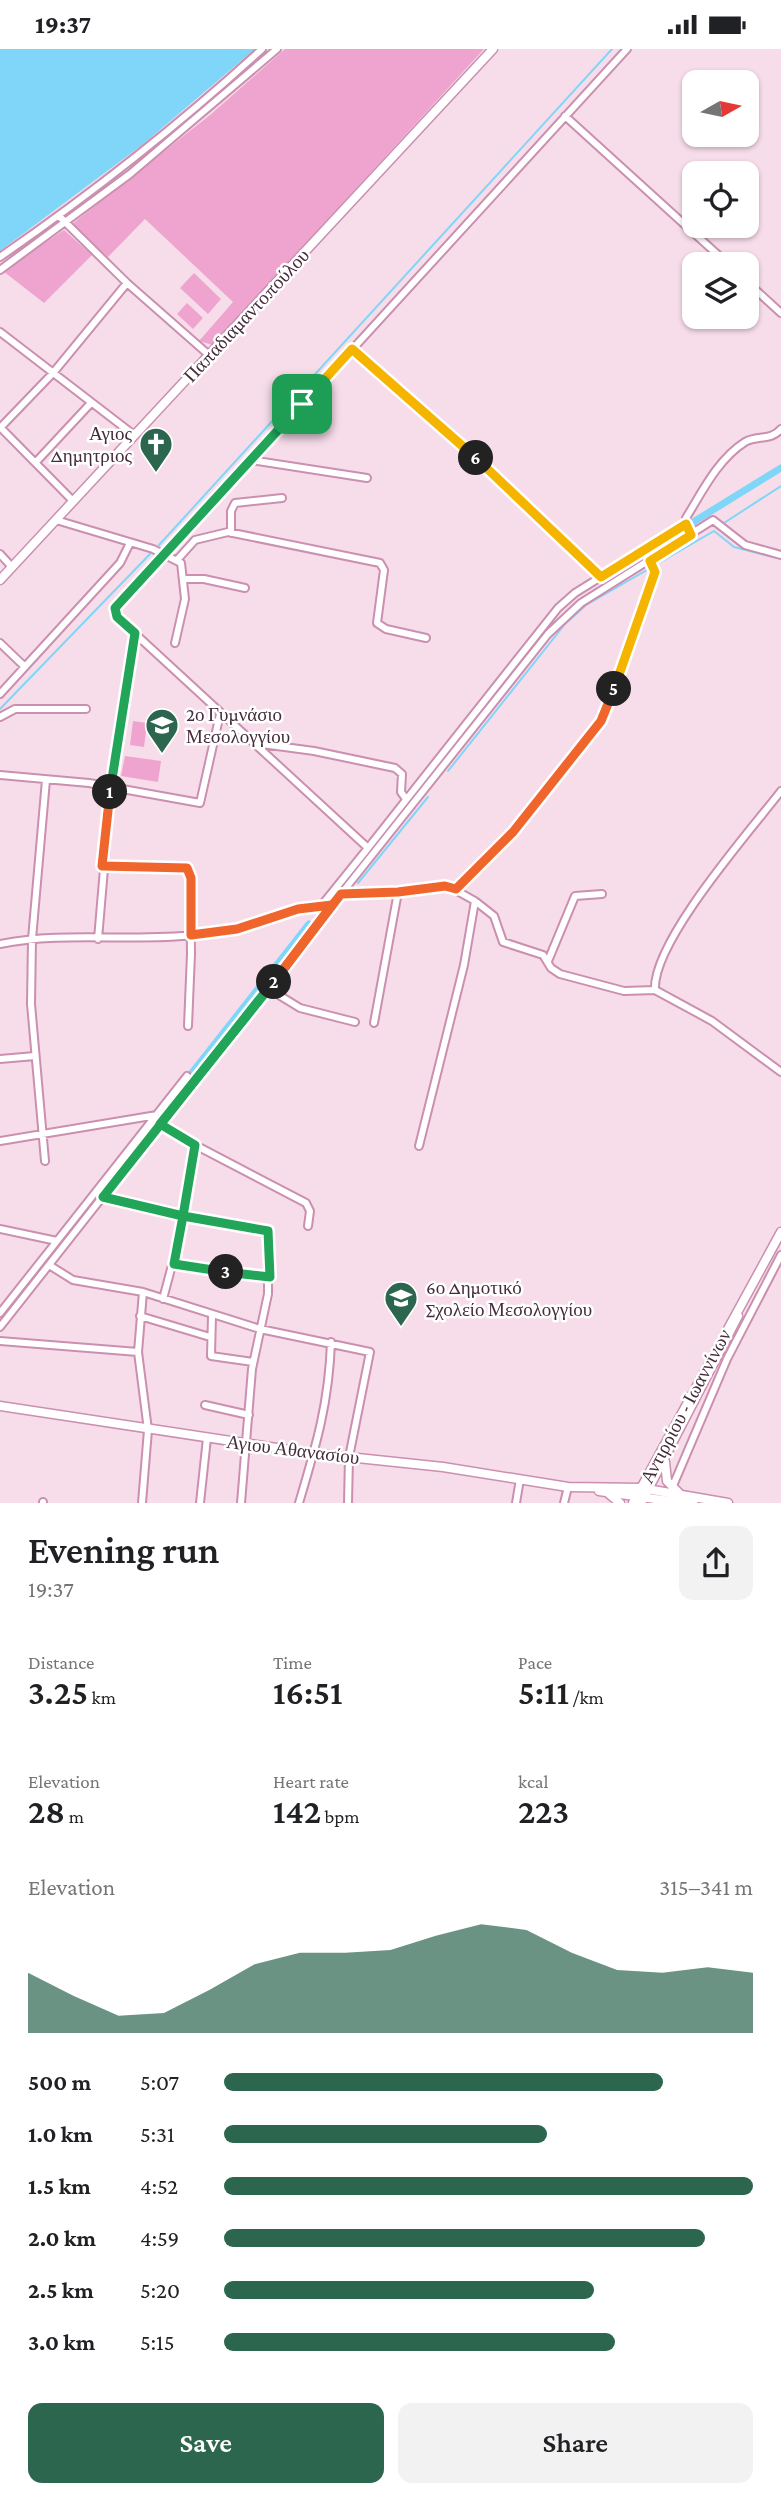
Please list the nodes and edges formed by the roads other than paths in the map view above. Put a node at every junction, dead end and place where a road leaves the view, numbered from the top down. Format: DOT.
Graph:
graph roads {
  1 [pos="262,49"];
  2 [pos="277,49"];
  3 [pos="493,49"];
  4 [pos="627,49"];
  5 [pos="565,116"];
  6 [pos="59,216"];
  7 [pos="65,223"];
  8 [pos="715,252"];
  9 [pos="0,257"];
  10 [pos="0,270"];
  11 [pos="127,283"];
  12 [pos="759,293"];
  13 [pos="781,313"];
  14 [pos="0,332"];
  15 [pos="352,349"];
  16 [pos="209,355"];
  17 [pos="53,373"];
  18 [pos="91,403"];
  19 [pos="0,427"];
  20 [pos="781,429"];
  21 [pos="134,435"];
  22 [pos="251,460"];
  23 [pos="36,463"];
  24 [pos="367,478"];
  25 [pos="282,498"];
  26 [pos="73,501"];
  27 [pos="56,520"];
  28 [pos="686,524"];
  29 [pos="230,533"];
  30 [pos="691,535"];
  31 [pos="130,543"];
  32 [pos="0,554"];
  33 [pos="164,555"];
  34 [pos="781,555"];
  35 [pos="177,560"];
  36 [pos="650,561"];
  37 [pos="12,568"];
  38 [pos="601,577"];
  39 [pos="184,579"];
  40 [pos="0,580"];
  41 [pos="245,588"];
  42 [pos="135,633"];
  43 [pos="426,638"];
  44 [pos="0,643"];
  45 [pos="175,643"];
  46 [pos="24,667"];
  47 [pos="0,694"];
  48 [pos="86,709"];
  49 [pos="220,714"];
  50 [pos="0,717"];
  51 [pos="252,743"];
  52 [pos="0,775"];
  53 [pos="46,780"];
  54 [pos="111,787"];
  55 [pos="781,791"];
  56 [pos="407,799"];
  57 [pos="368,848"];
  58 [pos="102,866"];
  59 [pos="456,889"];
  60 [pos="398,892"];
  61 [pos="341,894"];
  62 [pos="603,894"];
  63 [pos="475,901"];
  64 [pos="322,905"];
  65 [pos="332,905"];
  66 [pos="191,935"];
  67 [pos="32,939"];
  68 [pos="98,939"];
  69 [pos="0,944"];
  70 [pos="548,961"];
  71 [pos="269,989"];
  72 [pos="655,990"];
  73 [pos="355,1022"];
  74 [pos="374,1023"];
  75 [pos="188,1026"];
  76 [pos="35,1056"];
  77 [pos="0,1059"];
  78 [pos="781,1072"];
  79 [pos="187,1076"];
  80 [pos="158,1115"];
  81 [pos="160,1124"];
  82 [pos="43,1133"];
  83 [pos="0,1141"];
  84 [pos="195,1145"];
  85 [pos="419,1146"];
  86 [pos="45,1161"];
  87 [pos="103,1197"];
  88 [pos="183,1216"];
  89 [pos="308,1226"];
  90 [pos="0,1229"];
  91 [pos="781,1232"];
  92 [pos="57,1241"];
  93 [pos="781,1255"];
  94 [pos="174,1264"];
  95 [pos="49,1265"];
  96 [pos="270,1277"];
  97 [pos="143,1292"];
  98 [pos="163,1299"];
  99 [pos="740,1310"];
  100 [pos="0,1313"];
  101 [pos="212,1315"];
  102 [pos="140,1316"];
  103 [pos="0,1327"];
  104 [pos="260,1329"];
  105 [pos="210,1337"];
  106 [pos="0,1341"];
  107 [pos="331,1342"];
  108 [pos="138,1352"];
  109 [pos="253,1362"];
  110 [pos="205,1405"];
  111 [pos="0,1406"];
  112 [pos="249,1415"];
  113 [pos="148,1430"];
  114 [pos="207,1438"];
  115 [pos="247,1444"];
  116 [pos="316,1454"];
  117 [pos="667,1456"];
  118 [pos="349,1457"];
  119 [pos="655,1463"];
  120 [pos="520,1479"];
  121 [pos="568,1487"];
  122 [pos="616,1487"];
  123 [pos="586,1488"];
  124 [pos="672,1488"];
  125 [pos="607,1492"];
  126 [pos="641,1496"];
  127 [pos="674,1501"];
  128 [pos="142,1503"];
  129 [pos="200,1503"];
  130 [pos="241,1503"];
  131 [pos="299,1503"];
  132 [pos="348,1503"];
  133 [pos="516,1503"];
  134 [pos="564,1503"];
  135 [pos="620,1503"];
  136 [pos="728,1503"];
  1 -- 6 [label="street"];
  2 -- 7 [label="street"];
  3 -- 16 [label="main road, Παπαδιαμαντοπούλου"];
  4 -- 5 [label="street"];
  5 -- 8 [label="street"];
  5 -- 15 [label="street"];
  6 -- 7 [label="street"];
  6 -- 9 [label="street"];
  7 -- 10 [label="street"];
  7 -- 11 [label="street"];
  11 -- 16 [label="street"];
  11 -- 17 [label="street"];
  12 -- 13 [label="street"];
  14 -- 17 [label="street"];
  15 -- 22 [label="street"];
  15 -- 38 [label="street"];
  16 -- 21 [label="main road, Παπαδιαμαντοπούλου"];
  17 -- 18 [label="street"];
  17 -- 19 [label="street"];
  18 -- 21 [label="street"];
  18 -- 23 [label="street"];
  19 -- 23 [label="street"];
  20 -- 28 [label="street"];
  21 -- 26 [label="main road, Παπαδιαμαντοπούλου"];
  22 -- 24 [label="street"];
  22 -- 33 [label="street"];
  23 -- 26 [label="street"];
  25 -- 29 [label="street"];
  26 -- 27 [label="main road, Παπαδιαμαντοπούλου"];
  27 -- 31 [label="street"];
  27 -- 37 [label="main road, Παπαδιαμαντοπούλου"];
  28 -- 30 [label="street"];
  28 -- 38 [label="street"];
  29 -- 35 [label="street"];
  29 -- 43 [label="street"];
  30 -- 34 [label="street"];
  30 -- 36 [label="street"];
  31 -- 33 [label="street"];
  31 -- 46 [label="street"];
  32 -- 37 [label="street"];
  33 -- 35 [label="street"];
  33 -- 42 [label="street"];
  35 -- 39 [label="street"];
  36 -- 59 [label="street"];
  36 -- 61 [label="street"];
  37 -- 40 [label="main road, Παπαδιαμαντοπούλου"];
  38 -- 56 [label="street"];
  39 -- 41 [label="street"];
  39 -- 45 [label="street"];
  42 -- 49 [label="street"];
  42 -- 54 [label="street"];
  44 -- 46 [label="street"];
  46 -- 47 [label="street"];
  48 -- 50 [label="street"];
  49 -- 51 [label="street"];
  49 -- 54 [label="street"];
  51 -- 56 [label="street"];
  51 -- 57 [label="street"];
  52 -- 53 [label="street"];
  53 -- 54 [label="street"];
  53 -- 67 [label="street"];
  54 -- 58 [label="street"];
  55 -- 72 [label="street"];
  56 -- 57 [label="street"];
  57 -- 64 [label="street"];
  58 -- 66 [label="street"];
  58 -- 68 [label="street"];
  59 -- 60 [label="street"];
  59 -- 63 [label="street"];
  60 -- 61 [label="street"];
  60 -- 74 [label="street"];
  61 -- 65 [label="street"];
  62 -- 70 [label="street"];
  63 -- 70 [label="street"];
  63 -- 85 [label="street"];
  64 -- 65 [label="street"];
  64 -- 66 [label="street"];
  65 -- 71 [label="street"];
  66 -- 68 [label="street"];
  66 -- 75 [label="street"];
  67 -- 68 [label="street"];
  67 -- 69 [label="street"];
  67 -- 76 [label="street"];
  70 -- 72 [label="street"];
  71 -- 73 [label="street"];
  71 -- 81 [label="street"];
  72 -- 78 [label="street"];
  76 -- 77 [label="street"];
  76 -- 82 [label="street"];
  79 -- 80 [label="street"];
  80 -- 82 [label="street"];
  80 -- 92 [label="street"];
  81 -- 84 [label="street"];
  81 -- 87 [label="street"];
  82 -- 83 [label="street"];
  82 -- 86 [label="street"];
  84 -- 88 [label="street"];
  84 -- 89 [label="street"];
  87 -- 88 [label="street"];
  87 -- 95 [label="street"];
  88 -- 94 [label="street"];
  88 -- 96 [label="street"];
  90 -- 92 [label="street"];
  91 -- 99 [label="main road, Αντιρρίου - Ιωαννίνων"];
  92 -- 100 [label="street"];
  93 -- 124 [label="street"];
  94 -- 96 [label="street"];
  94 -- 98 [label="street"];
  95 -- 97 [label="street"];
  95 -- 103 [label="street"];
  96 -- 104 [label="street"];
  97 -- 98 [label="street"];
  97 -- 102 [label="street"];
  98 -- 101 [label="street"];
  99 -- 117 [label="main road, Αντιρρίου - Ιωαννίνων"];
  99 -- 119 [label="main road, Αντιρρίου - Ιωαννίνων"];
  101 -- 104 [label="street"];
  101 -- 105 [label="street"];
  102 -- 105 [label="street"];
  102 -- 108 [label="street"];
  104 -- 107 [label="street"];
  104 -- 109 [label="street"];
  105 -- 109 [label="street"];
  106 -- 108 [label="street"];
  107 -- 116 [label="street"];
  107 -- 118 [label="street"];
  108 -- 113 [label="street"];
  109 -- 112 [label="street"];
  110 -- 112 [label="street"];
  111 -- 113 [label="main road, Αγιου Αθανασίου"];
  112 -- 115 [label="street"];
  113 -- 114 [label="main road, Αγιου Αθανασίου"];
  113 -- 128 [label="street"];
  114 -- 115 [label="main road, Αγιου Αθανασίου"];
  114 -- 129 [label="street"];
  115 -- 116 [label="main road, Αγιου Αθανασίου"];
  115 -- 130 [label="street"];
  116 -- 118 [label="main road, Αγιου Αθανασίου"];
  116 -- 131 [label="street"];
  117 -- 124 [label="main road"];
  117 -- 126 [label="main road, Αντιρρίου - Ιωαννίνων"];
  118 -- 120 [label="main road, Αγιου Αθανασίου"];
  118 -- 132 [label="street"];
  119 -- 122 [label="main road"];
  119 -- 126 [label="main road, Αντιρρίου - Ιωαννίνων"];
  120 -- 121 [label="main road, Αγιου Αθανασίου"];
  120 -- 133 [label="street"];
  121 -- 123 [label="main road, Αγιου Αθανασίου"];
  121 -- 134 [label="street"];
  122 -- 123 [label="main road, Αγιου Αθανασίου"];
  122 -- 126 [label="main road, Αγιου Αθανασίου"];
  123 -- 125 [label="main road, Αγιου Αθανασίου"];
  124 -- 127 [label="main road"];
  125 -- 126 [label="main road, Αγιου Αθανασίου"];
  125 -- 135 [label="main road"];
  126 -- 127 [label="main road"];
  126 -- 127 [label="main road, Αγιου Αθανασίου"];
  127 -- 136 [label="main road"];
}
